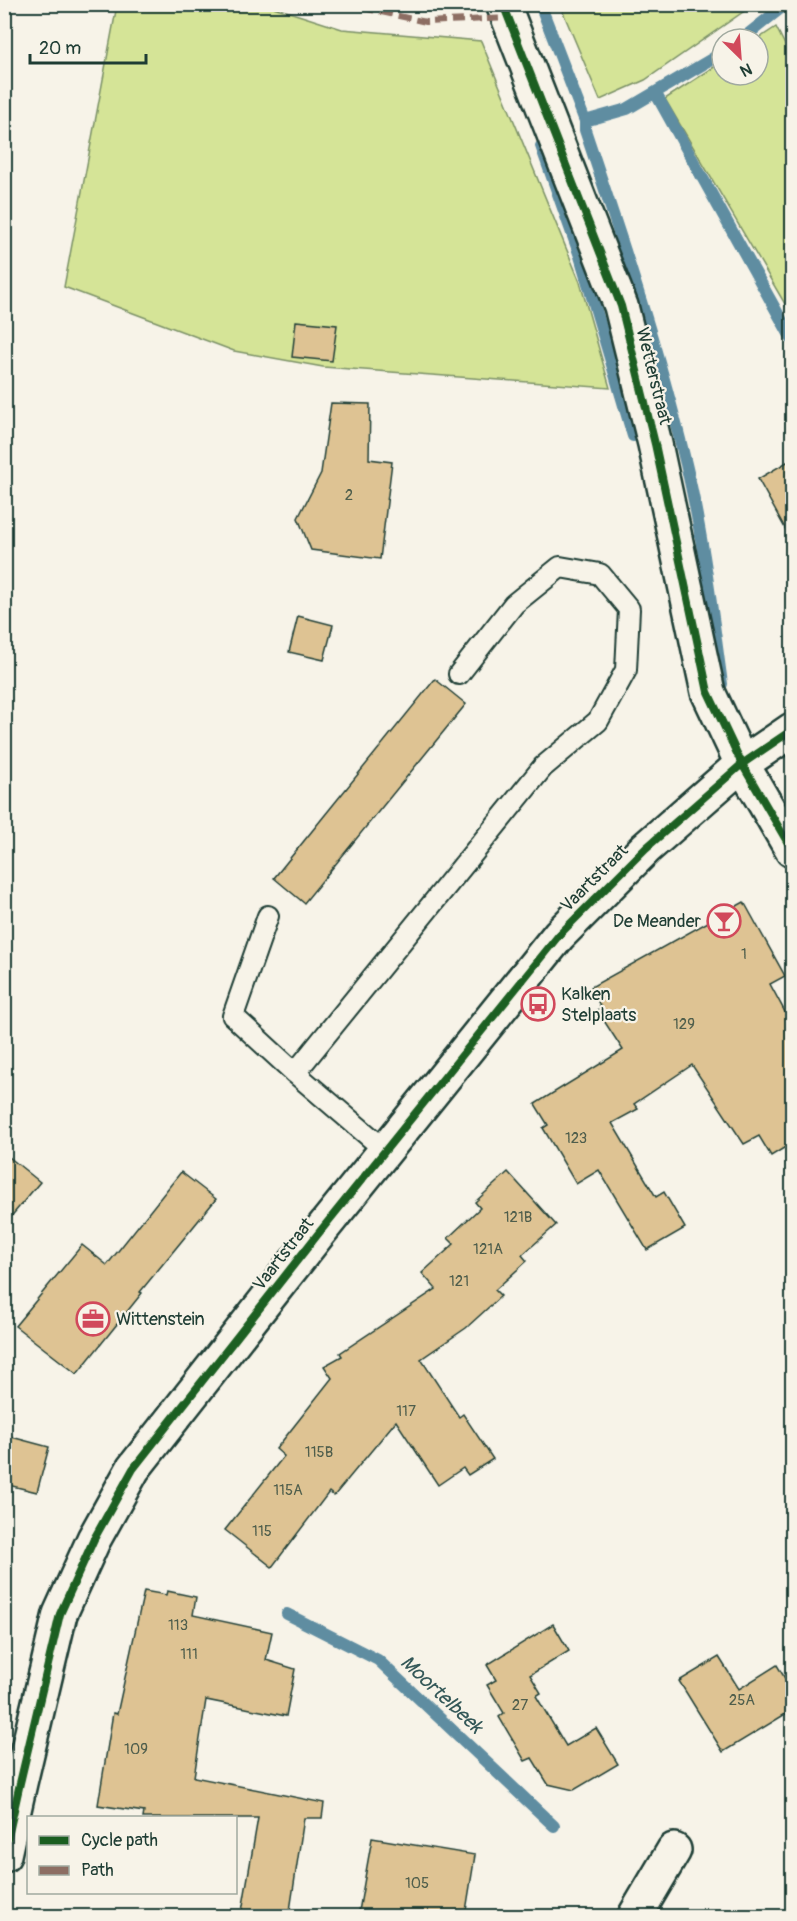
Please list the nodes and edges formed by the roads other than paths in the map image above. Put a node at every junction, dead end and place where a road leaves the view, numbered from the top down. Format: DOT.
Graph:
graph roads {
  1 [pos="503,4"];
  2 [pos="459,674"];
  3 [pos="792,730"];
  4 [pos="742,764"];
  5 [pos="792,850"];
  6 [pos="268,916"];
  7 [pos="295,1073"];
  8 [pos="385,1150"];
  9 [pos="674,1850"];
  10 [pos="4,1855"];
  11 [pos="635,1917"];
  1 -- 4 [label="main road, Wetterstraat"];
  2 -- 7 [label="lane"];
  3 -- 4 [label="main road, Vaartstraat"];
  4 -- 5 [label="main road, Wetterstraat"];
  4 -- 8 [label="main road, Vaartstraat"];
  6 -- 7 [label="lane"];
  7 -- 8 [label="lane"];
  8 -- 10 [label="main road, Vaartstraat"];
  9 -- 11 [label="main road"];
}
